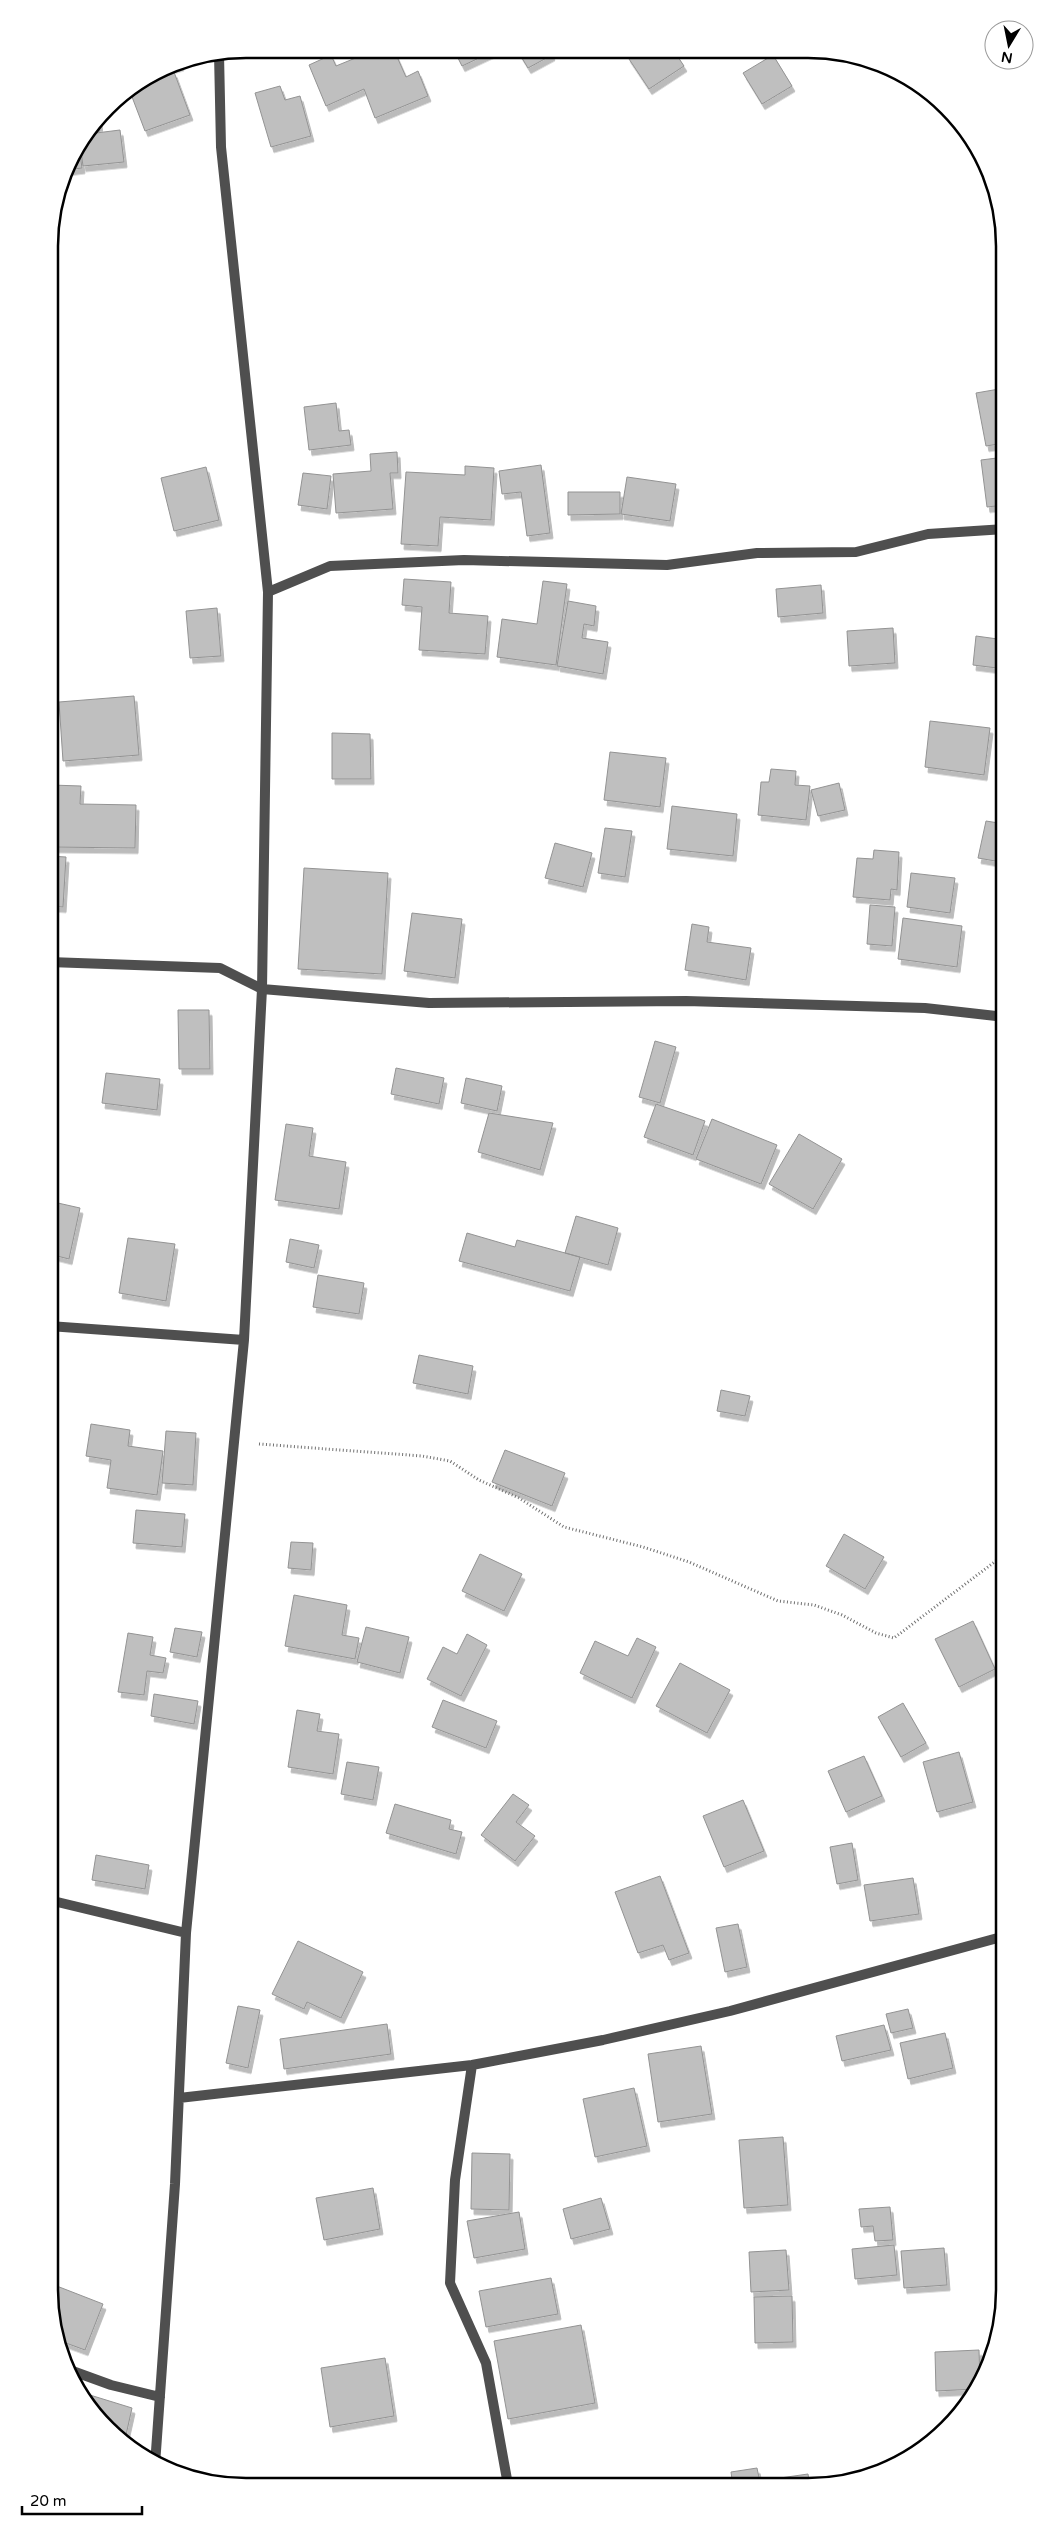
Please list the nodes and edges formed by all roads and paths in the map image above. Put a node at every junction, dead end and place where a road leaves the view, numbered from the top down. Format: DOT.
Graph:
graph roads {
  1 [pos="220,59"];
  2 [pos="996,530"];
  3 [pos="268,592"];
  4 [pos="58,962"];
  5 [pos="262,988"];
  6 [pos="996,1016"];
  7 [pos="58,1327"];
  8 [pos="244,1340"];
  9 [pos="233,1441"];
  10 [pos="996,1561"];
  11 [pos="58,1902"];
  12 [pos="186,1932"];
  13 [pos="996,1938"];
  14 [pos="472,2065"];
  15 [pos="179,2098"];
  16 [pos="76,2372"];
  17 [pos="160,2397"];
  18 [pos="156,2456"];
  19 [pos="507,2478"];
  1 -- 3 [label="street"];
  2 -- 3 [label="street"];
  3 -- 5 [label="street"];
  4 -- 5 [label="street"];
  5 -- 6 [label="street"];
  5 -- 8 [label="street"];
  7 -- 8 [label="street"];
  8 -- 9 [label="street"];
  9 -- 10 [label="path"];
  9 -- 12 [label="street"];
  11 -- 12 [label="street"];
  12 -- 15 [label="street"];
  13 -- 14 [label="street"];
  14 -- 15 [label="street"];
  14 -- 19 [label="street"];
  15 -- 17 [label="street"];
  16 -- 17 [label="street"];
  17 -- 18 [label="street"];
}
